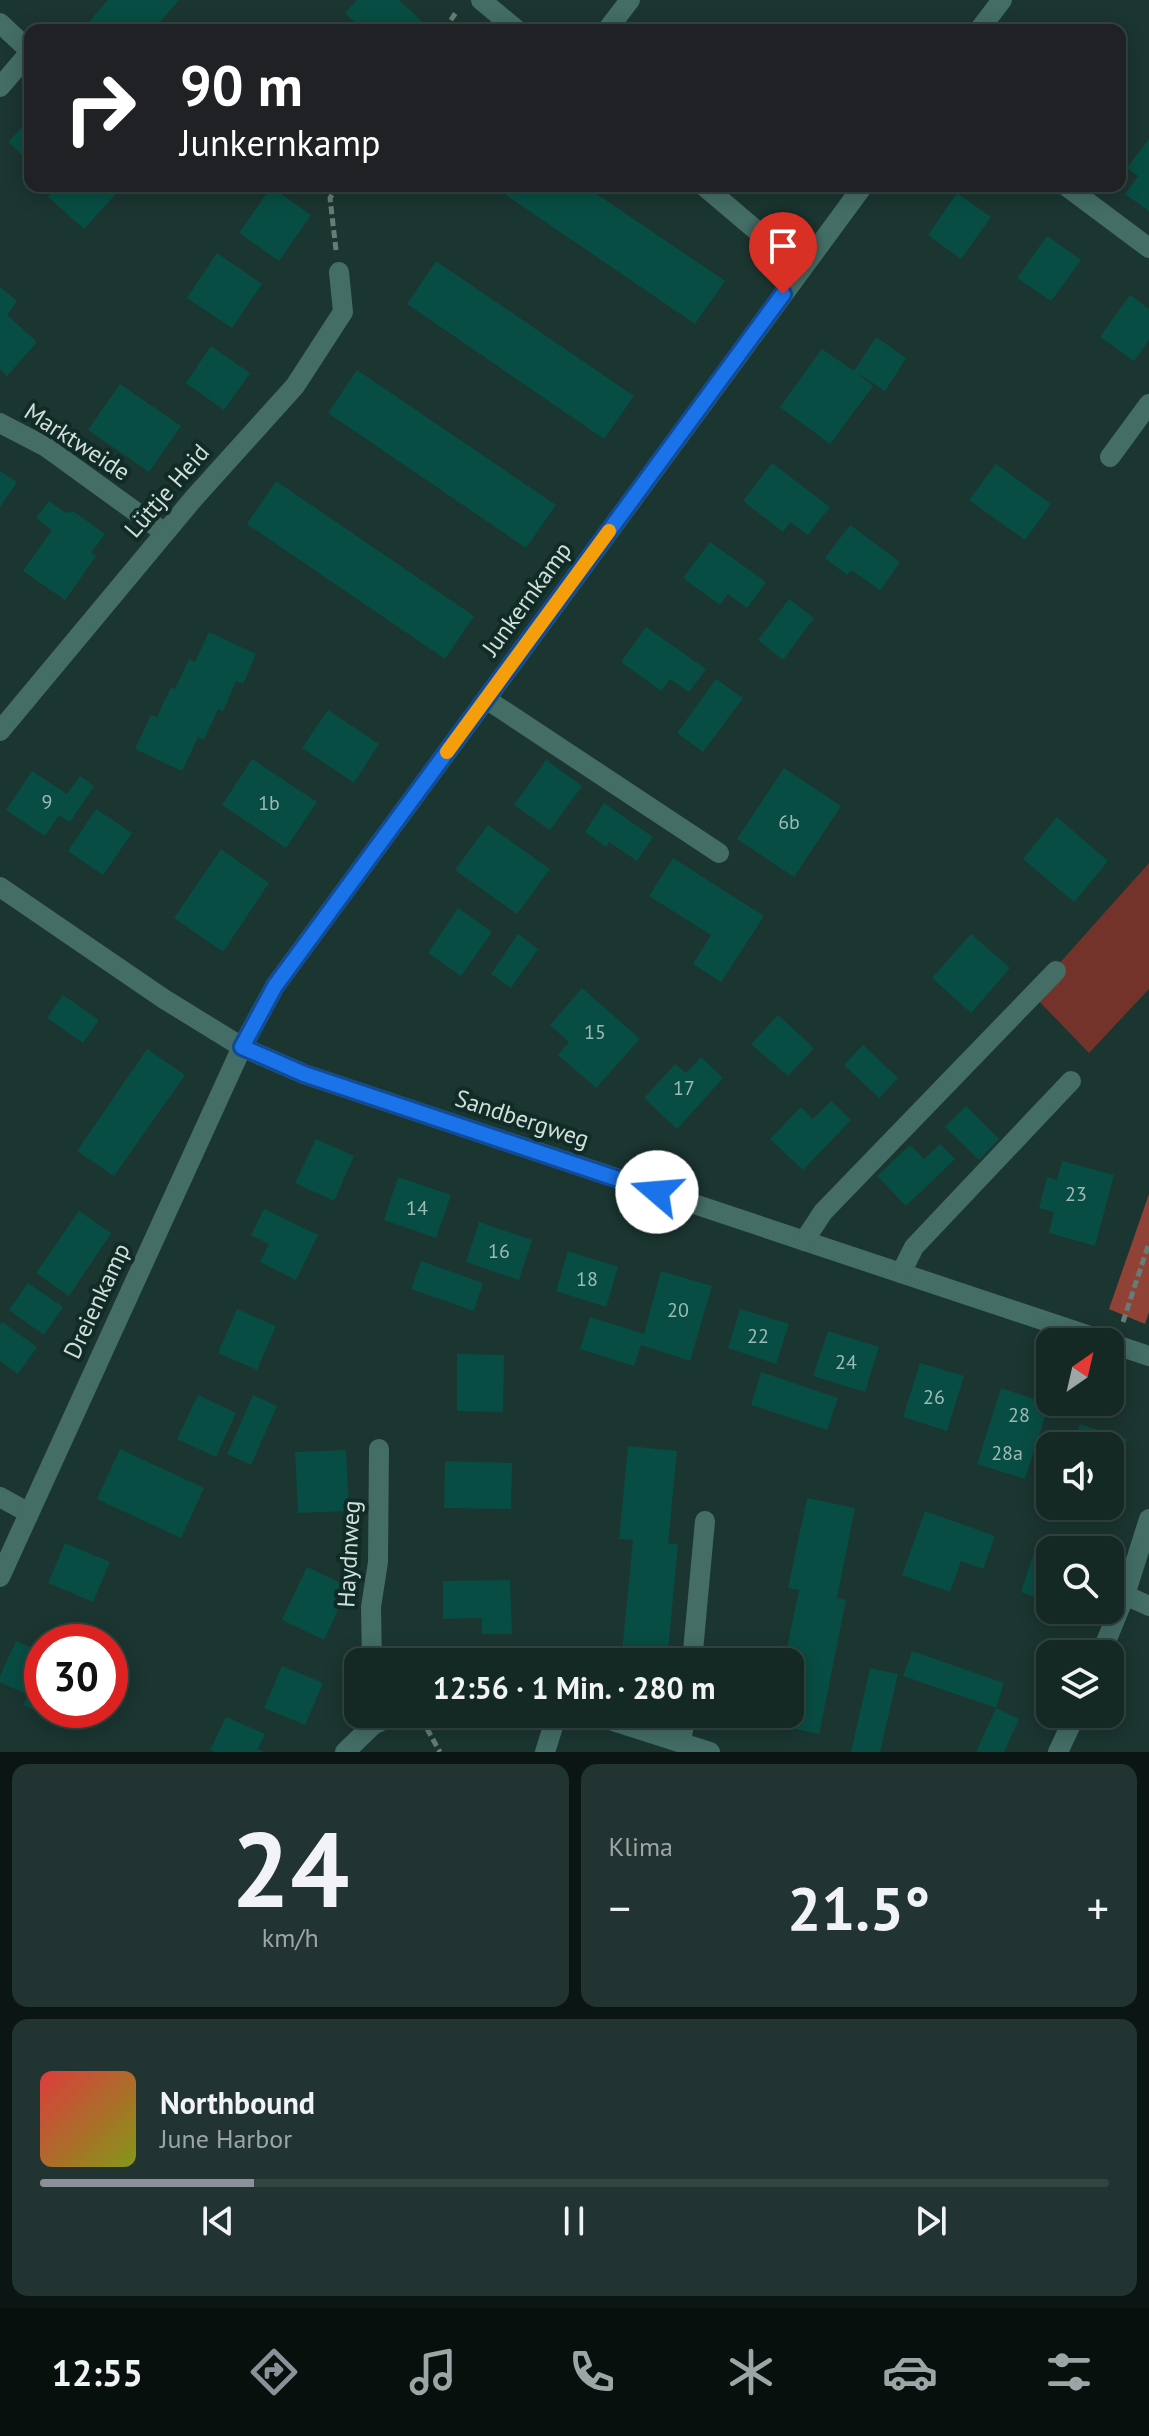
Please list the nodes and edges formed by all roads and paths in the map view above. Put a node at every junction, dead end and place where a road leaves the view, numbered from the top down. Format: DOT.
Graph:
graph roads {
  1 [pos="465,0"];
  2 [pos="481,0"];
  3 [pos="630,0"];
  4 [pos="1002,0"];
  5 [pos="0,23"];
  6 [pos="448,24"];
  7 [pos="510,24"];
  8 [pos="612,24"];
  9 [pos="984,24"];
  10 [pos="24,46"];
  11 [pos="24,59"];
  12 [pos="0,87"];
  13 [pos="334,192"];
  14 [pos="711,192"];
  15 [pos="859,192"];
  16 [pos="1074,192"];
  17 [pos="1149,248"];
  18 [pos="802,269"];
  19 [pos="339,272"];
  20 [pos="1149,404"];
  21 [pos="0,423"];
  22 [pos="1110,457"];
  23 [pos="165,533"];
  24 [pos="486,699"];
  25 [pos="0,731"];
  26 [pos="719,853"];
  27 [pos="0,887"];
  28 [pos="1056,971"];
  29 [pos="242,1047"];
  30 [pos="1071,1081"];
  31 [pos="804,1241"];
  32 [pos="1149,1243"];
  33 [pos="901,1273"];
  34 [pos="1066,1328"];
  35 [pos="1117,1328"];
  36 [pos="1124,1347"];
  37 [pos="1149,1356"];
  38 [pos="379,1449"];
  39 [pos="0,1497"];
  40 [pos="29,1513"];
  41 [pos="1149,1519"];
  42 [pos="705,1521"];
  43 [pos="0,1577"];
  44 [pos="1125,1595"];
  45 [pos="1149,1606"];
  46 [pos="1107,1640"];
  47 [pos="372,1648"];
  48 [pos="693,1648"];
  49 [pos="365,1728"];
  50 [pos="427,1728"];
  51 [pos="553,1728"];
  52 [pos="638,1728"];
  53 [pos="683,1728"];
  54 [pos="1069,1728"];
  55 [pos="681,1741"];
  56 [pos="345,1752"];
  57 [pos="440,1752"];
  58 [pos="545,1752"];
  59 [pos="710,1752"];
  60 [pos="1058,1752"];
  1 -- 6 [label="path"];
  2 -- 7 [label="street"];
  3 -- 8 [label="street"];
  4 -- 9 [label="street"];
  5 -- 10 [label="street"];
  11 -- 12 [label="street"];
  13 -- 19 [label="path"];
  14 -- 18 [label="street"];
  15 -- 18 [label="street, Junkernkamp"];
  16 -- 17 [label="street"];
  18 -- 24 [label="street, Junkernkamp"];
  19 -- 23 [label="street, Lüttje Heid"];
  20 -- 22 [label="street"];
  21 -- 23 [label="street, Marktweide"];
  23 -- 25 [label="street, Lüttje Heid"];
  24 -- 26 [label="street"];
  24 -- 29 [label="street, Junkernkamp"];
  27 -- 29 [label="street, Sandbergweg"];
  28 -- 31 [label="street"];
  29 -- 31 [label="street, Sandbergweg"];
  29 -- 40 [label="street, Dreienkamp"];
  30 -- 33 [label="street"];
  31 -- 33 [label="street, Sandbergweg"];
  32 -- 35 [label="path"];
  33 -- 34 [label="street, Sandbergweg"];
  36 -- 37 [label="street, Sandbergweg"];
  38 -- 47 [label="street, Haydnweg"];
  39 -- 40 [label="street"];
  40 -- 43 [label="street, Dreienkamp"];
  41 -- 44 [label="street"];
  42 -- 48 [label="street"];
  44 -- 45 [label="street"];
  44 -- 46 [label="street"];
  49 -- 56 [label="street"];
  50 -- 57 [label="path"];
  51 -- 58 [label="street"];
  52 -- 55 [label="street"];
  53 -- 55 [label="street"];
  54 -- 60 [label="street"];
  55 -- 59 [label="street"];
}
